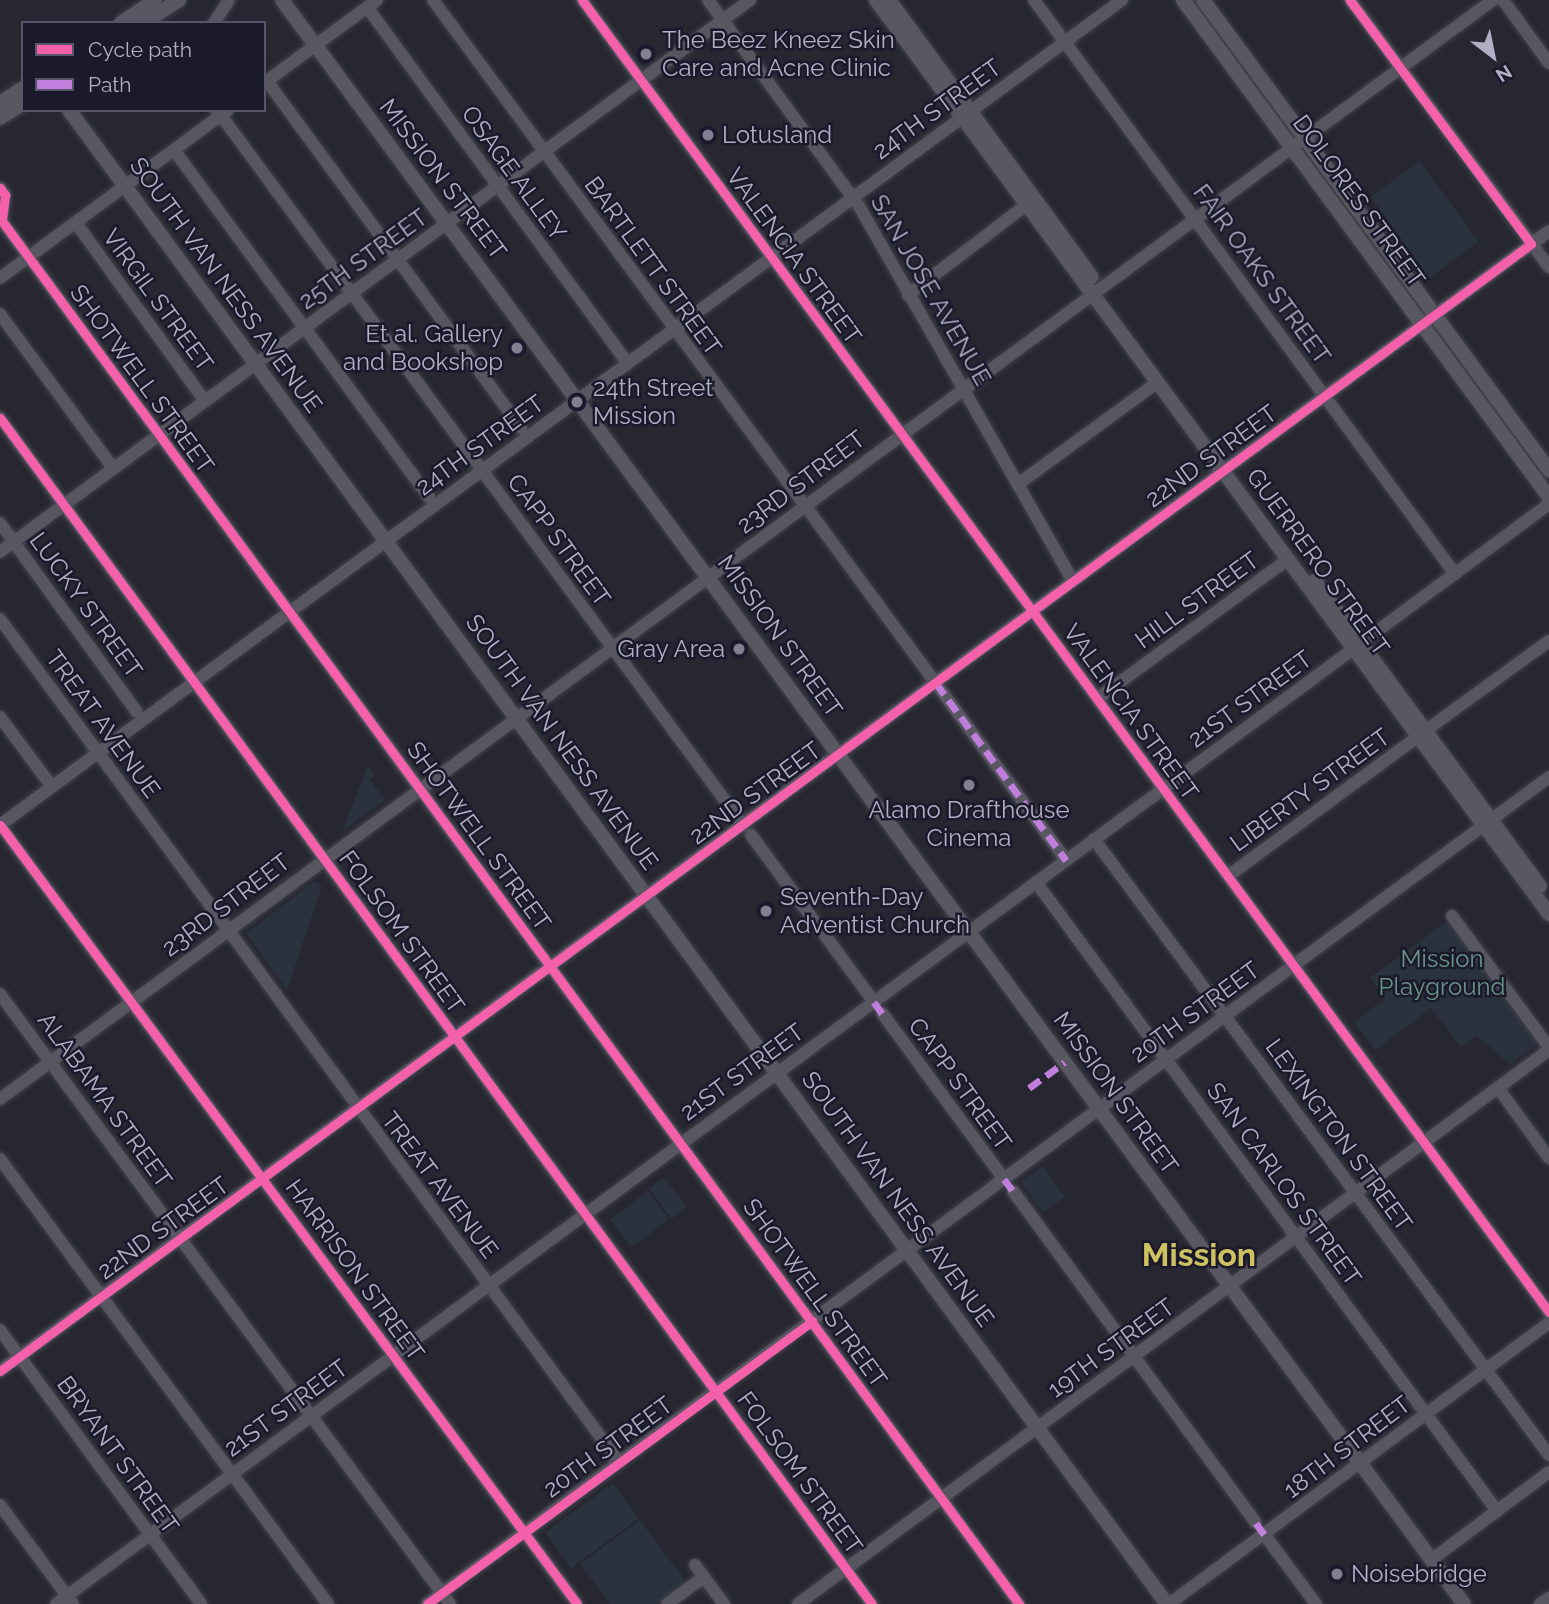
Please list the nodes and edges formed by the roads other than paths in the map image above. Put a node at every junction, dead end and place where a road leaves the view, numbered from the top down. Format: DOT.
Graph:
graph roads {
  1 [pos="155,0"];
  2 [pos="179,0"];
  3 [pos="229,0"];
  4 [pos="282,0"];
  5 [pos="433,0"];
  6 [pos="582,0"];
  7 [pos="708,0"];
  8 [pos="750,0"];
  9 [pos="876,0"];
  10 [pos="889,0"];
  11 [pos="1034,0"];
  12 [pos="1122,0"];
  13 [pos="1183,0"];
  14 [pos="1203,0"];
  15 [pos="1350,0"];
  16 [pos="1493,0"];
  17 [pos="1503,0"];
  18 [pos="372,4"];
  19 [pos="723,20"];
  20 [pos="124,21"];
  21 [pos="148,21"];
  22 [pos="215,21"];
  23 [pos="1065,42"];
  24 [pos="316,45"];
  25 [pos="1549,63"];
  26 [pos="1399,67"];
  27 [pos="641,80"];
  28 [pos="266,82"];
  29 [pos="21,89"];
  30 [pos="0,103"];
  31 [pos="21,104"];
  32 [pos="70,112"];
  33 [pos="222,112"];
  34 [pos="967,114"];
  35 [pos="0,118"];
  36 [pos="1304,138"];
  37 [pos="1291,147"];
  38 [pos="174,150"];
  39 [pos="544,152"];
  40 [pos="125,186"];
  41 [pos="497,187"];
  42 [pos="0,188"];
  43 [pos="853,197"];
  44 [pos="1026,205"];
  45 [pos="1195,218"];
  46 [pos="76,223"];
  47 [pos="448,223"];
  48 [pos="1549,231"];
  49 [pos="1531,244"];
  50 [pos="772,257"];
  51 [pos="29,258"];
  52 [pos="398,259"];
  53 [pos="1549,267"];
  54 [pos="0,278"];
  55 [pos="1096,291"];
  56 [pos="352,293"];
  57 [pos="908,295"];
  58 [pos="0,314"];
  59 [pos="1435,315"];
  60 [pos="1422,324"];
  61 [pos="304,328"];
  62 [pos="674,330"];
  63 [pos="628,363"];
  64 [pos="256,364"];
  65 [pos="1158,382"];
  66 [pos="963,388"];
  67 [pos="1325,395"];
  68 [pos="578,400"];
  69 [pos="205,401"];
  70 [pos="1501,404"];
  71 [pos="1488,414"];
  72 [pos="0,418"];
  73 [pos="522,428"];
  74 [pos="902,433"];
  75 [pos="159,435"];
  76 [pos="1226,468"];
  77 [pos="114,469"];
  78 [pos="482,470"];
  79 [pos="1549,470"];
  80 [pos="1018,484"];
  81 [pos="429,497"];
  82 [pos="1549,497"];
  83 [pos="1549,504"];
  84 [pos="64,505"];
  85 [pos="804,505"];
  86 [pos="0,523"];
  87 [pos="386,541"];
  88 [pos="14,542"];
  89 [pos="0,552"];
  90 [pos="1288,559"];
  91 [pos="1455,574"];
  92 [pos="708,577"];
  93 [pos="1073,581"];
  94 [pos="1032,611"];
  95 [pos="290,612"];
  96 [pos="0,619"];
  97 [pos="1549,641"];
  98 [pos="1357,646"];
  99 [pos="613,648"];
  100 [pos="194,682"];
  101 [pos="936,683"];
  102 [pos="1097,699"];
  103 [pos="137,712"];
  104 [pos="0,717"];
  105 [pos="516,719"];
  106 [pos="1421,734"];
  107 [pos="98,752"];
  108 [pos="839,754"];
  109 [pos="1549,777"];
  110 [pos="47,780"];
  111 [pos="420,789"];
  112 [pos="1163,789"];
  113 [pos="1488,822"];
  114 [pos="0,825"];
  115 [pos="747,830"];
  116 [pos="1094,839"];
  117 [pos="324,859"];
  118 [pos="1066,860"];
  119 [pos="1228,877"];
  120 [pos="1036,882"];
  121 [pos="647,896"];
  122 [pos="1549,898"];
  123 [pos="1549,914"];
  124 [pos="1452,916"];
  125 [pos="228,930"];
  126 [pos="969,932"];
  127 [pos="1294,965"];
  128 [pos="551,966"];
  129 [pos="0,993"];
  130 [pos="132,1001"];
  131 [pos="874,1002"];
  132 [pos="882,1013"];
  133 [pos="1225,1016"];
  134 [pos="454,1037"];
  135 [pos="1549,1049"];
  136 [pos="1167,1059"];
  137 [pos="50,1061"];
  138 [pos="777,1073"];
  139 [pos="1498,1088"];
  140 [pos="0,1099"];
  141 [pos="359,1108"];
  142 [pos="1099,1108"];
  143 [pos="1424,1142"];
  144 [pos="681,1143"];
  145 [pos="1549,1158"];
  146 [pos="0,1159"];
  147 [pos="263,1178"];
  148 [pos="1004,1179"];
  149 [pos="1013,1191"];
  150 [pos="1355,1193"];
  151 [pos="585,1214"];
  152 [pos="1298,1237"];
  153 [pos="180,1239"];
  154 [pos="908,1251"];
  155 [pos="490,1285"];
  156 [pos="1230,1286"];
  157 [pos="102,1297"];
  158 [pos="1549,1312"];
  159 [pos="811,1321"];
  160 [pos="1549,1323"];
  161 [pos="0,1330"];
  162 [pos="393,1355"];
  163 [pos="20,1357"];
  164 [pos="1134,1357"];
  165 [pos="1486,1370"];
  166 [pos="0,1371"];
  167 [pos="716,1391"];
  168 [pos="1426,1414"];
  169 [pos="310,1416"];
  170 [pos="1038,1428"];
  171 [pos="1549,1455"];
  172 [pos="619,1462"];
  173 [pos="1360,1463"];
  174 [pos="1549,1472"];
  175 [pos="232,1474"];
  176 [pos="942,1498"];
  177 [pos="0,1505"];
  178 [pos="1497,1511"];
  179 [pos="1256,1523"];
  180 [pos="524,1532"];
  181 [pos="150,1534"];
  182 [pos="1265,1534"];
  183 [pos="1432,1560"];
  184 [pos="695,1565"];
  185 [pos="846,1569"];
  186 [pos="704,1577"];
  187 [pos="442,1593"];
  188 [pos="1549,1598"];
  189 [pos="70,1600"];
  190 [pos="55,1604"];
  191 [pos="201,1604"];
  192 [pos="328,1604"];
  193 [pos="427,1604"];
  194 [pos="450,1604"];
  195 [pos="577,1604"];
  196 [pos="667,1604"];
  197 [pos="724,1604"];
  198 [pos="798,1604"];
  199 [pos="872,1604"];
  200 [pos="1019,1604"];
  201 [pos="1168,1604"];
  202 [pos="1316,1604"];
  203 [pos="1464,1604"];
  204 [pos="1540,1604"];
  1 -- 20 [label="main road"];
  2 -- 21 [label="main road"];
  3 -- 22 [label="street"];
  4 -- 24 [label="main road, MISSION STREET"];
  5 -- 39 [label="street, BARTLETT STREET"];
  6 -- 27 [label="street, VALENCIA STREET"];
  7 -- 19 [label="street, SAN JOSE AVENUE"];
  8 -- 19 [label="street, 25TH STREET"];
  9 -- 34 [label="main road, GUERRERO STREET"];
  10 -- 34 [label="main road, GUERRERO STREET"];
  11 -- 23 [label="street, FAIR OAKS STREET"];
  12 -- 23 [label="street, 24TH STREET"];
  13 -- 37 [label="main road, DOLORES STREET"];
  14 -- 36 [label="main road, DOLORES STREET"];
  15 -- 26 [label="street"];
  16 -- 26 [label="street, 23RD STREET"];
  17 -- 25 [label="street"];
  18 -- 24 [label="street"];
  18 -- 41 [label="street, OSAGE ALLEY"];
  19 -- 27 [label="street, 25TH STREET"];
  19 -- 43 [label="street, SAN JOSE AVENUE"];
  23 -- 34 [label="street, 24TH STREET"];
  23 -- 45 [label="street, FAIR OAKS STREET"];
  24 -- 28 [label="street"];
  24 -- 47 [label="main road, MISSION STREET"];
  26 -- 36 [label="street, 23RD STREET"];
  26 -- 49 [label="street"];
  27 -- 39 [label="street, 25TH STREET"];
  27 -- 50 [label="street, VALENCIA STREET"];
  28 -- 52 [label="street"];
  29 -- 30 [label="main road"];
  31 -- 35 [label="main road"];
  32 -- 40 [label="main road, SOUTH VAN NESS AVENUE"];
  33 -- 38 [label="street"];
  33 -- 56 [label="street, CAPP STREET"];
  34 -- 43 [label="street, 24TH STREET"];
  34 -- 44 [label="main road, GUERRERO STREET"];
  34 -- 55 [label="main road, GUERRERO STREET"];
  36 -- 37 [label="street, 23RD STREET"];
  36 -- 59 [label="main road, DOLORES STREET"];
  37 -- 45 [label="street, 23RD STREET"];
  37 -- 60 [label="main road, DOLORES STREET"];
  38 -- 40 [label="street"];
  38 -- 61 [label="street"];
  39 -- 41 [label="street, 25TH STREET"];
  39 -- 62 [label="street, BARTLETT STREET"];
  40 -- 46 [label="street"];
  40 -- 64 [label="main road, SOUTH VAN NESS AVENUE"];
  41 -- 47 [label="street, 25TH STREET"];
  41 -- 63 [label="street, OSAGE ALLEY"];
  42 -- 51 [label="street, SHOTWELL STREET"];
  43 -- 50 [label="street, 24TH STREET"];
  43 -- 57 [label="street, SAN JOSE AVENUE"];
  44 -- 55 [label="main road, GUERRERO STREET"];
  44 -- 57 [label="street"];
  45 -- 55 [label="street, 23RD STREET"];
  45 -- 67 [label="street, FAIR OAKS STREET"];
  46 -- 51 [label="street"];
  46 -- 69 [label="street, VIRGIL STREET"];
  47 -- 52 [label="street, 25TH STREET"];
  47 -- 68 [label="main road, MISSION STREET"];
  48 -- 49 [label="street, 22ND STREET"];
  49 -- 53 [label="street"];
  49 -- 59 [label="street, 22ND STREET"];
  50 -- 62 [label="street, 24TH STREET"];
  50 -- 74 [label="street, VALENCIA STREET"];
  51 -- 54 [label="street"];
  51 -- 75 [label="street, SHOTWELL STREET"];
  52 -- 56 [label="street, 25TH STREET"];
  52 -- 73 [label="street"];
  55 -- 65 [label="main road, GUERRERO STREET"];
  55 -- 66 [label="street, 23RD STREET"];
  55 -- 76 [label="main road, GUERRERO STREET"];
  56 -- 61 [label="street, 25TH STREET"];
  56 -- 78 [label="street, CAPP STREET"];
  57 -- 66 [label="street, SAN JOSE AVENUE"];
  58 -- 77 [label="street"];
  59 -- 60 [label="street, 22ND STREET"];
  59 -- 70 [label="main road, DOLORES STREET"];
  60 -- 67 [label="street, 22ND STREET"];
  60 -- 71 [label="main road, DOLORES STREET"];
  61 -- 64 [label="street, 25TH STREET"];
  61 -- 81 [label="street"];
  62 -- 63 [label="street, 24TH STREET"];
  62 -- 85 [label="street, BARTLETT STREET"];
  63 -- 68 [label="street, 24TH STREET"];
  64 -- 69 [label="street, 25TH STREET"];
  64 -- 87 [label="main road, SOUTH VAN NESS AVENUE"];
  65 -- 76 [label="main road, GUERRERO STREET"];
  65 -- 80 [label="street"];
  66 -- 74 [label="street, 23RD STREET"];
  66 -- 80 [label="street, SAN JOSE AVENUE"];
  67 -- 76 [label="street, 22ND STREET"];
  67 -- 91 [label="street, FAIR OAKS STREET"];
  68 -- 78 [label="street, 24TH STREET"];
  68 -- 92 [label="main road, MISSION STREET"];
  69 -- 75 [label="street, 25TH STREET"];
  70 -- 71 [label="main road"];
  70 -- 79 [label="main road, DOLORES STREET"];
  71 -- 82 [label="main road, DOLORES STREET"];
  72 -- 84 [label="street, FOLSOM STREET"];
  74 -- 85 [label="street, 23RD STREET"];
  74 -- 94 [label="street, VALENCIA STREET"];
  75 -- 77 [label="street, 25TH STREET"];
  75 -- 95 [label="street, SHOTWELL STREET"];
  76 -- 90 [label="main road, GUERRERO STREET"];
  76 -- 93 [label="street, 22ND STREET"];
  76 -- 98 [label="main road, GUERRERO STREET"];
  77 -- 84 [label="street, 25TH STREET"];
  78 -- 87 [label="street, 24TH STREET"];
  78 -- 99 [label="street, CAPP STREET"];
  80 -- 93 [label="street, SAN JOSE AVENUE"];
  83 -- 91 [label="street, 21ST STREET"];
  84 -- 88 [label="street, 25TH STREET"];
  84 -- 100 [label="street, FOLSOM STREET"];
  85 -- 92 [label="street, 23RD STREET"];
  85 -- 101 [label="street, BARTLETT STREET"];
  86 -- 88 [label="street, LUCKY STREET"];
  87 -- 95 [label="street, 24TH STREET"];
  87 -- 105 [label="main road, SOUTH VAN NESS AVENUE"];
  88 -- 89 [label="street, 25TH STREET"];
  88 -- 103 [label="street, LUCKY STREET"];
  90 -- 98 [label="main road, GUERRERO STREET"];
  90 -- 102 [label="street, HILL STREET"];
  91 -- 98 [label="street, 21ST STREET"];
  92 -- 99 [label="street, 23RD STREET"];
  92 -- 108 [label="main road, MISSION STREET"];
  93 -- 94 [label="street, 22ND STREET"];
  94 -- 101 [label="street, 22ND STREET"];
  94 -- 102 [label="street, VALENCIA STREET"];
  95 -- 100 [label="street, 24TH STREET"];
  95 -- 111 [label="street, SHOTWELL STREET"];
  96 -- 107 [label="street, TREAT AVENUE"];
  97 -- 106 [label="street, LIBERTY STREET"];
  98 -- 106 [label="main road, GUERRERO STREET"];
  98 -- 112 [label="street, 21ST STREET"];
  99 -- 105 [label="street, 23RD STREET"];
  99 -- 115 [label="street, CAPP STREET"];
  100 -- 107 [label="street, 24TH STREET"];
  100 -- 117 [label="street, FOLSOM STREET"];
  101 -- 108 [label="street, 22ND STREET"];
  101 -- 118 [label="street, BARTLETT STREET"];
  102 -- 112 [label="street, VALENCIA STREET"];
  104 -- 110 [label="street"];
  105 -- 111 [label="street, 23RD STREET"];
  105 -- 121 [label="main road, SOUTH VAN NESS AVENUE"];
  106 -- 113 [label="main road, GUERRERO STREET"];
  106 -- 119 [label="street, LIBERTY STREET"];
  107 -- 114 [label="street, 24TH STREET"];
  107 -- 125 [label="street, TREAT AVENUE"];
  108 -- 115 [label="street, 22ND STREET"];
  108 -- 126 [label="main road, MISSION STREET"];
  109 -- 113 [label="street, 20TH STREET"];
  111 -- 117 [label="street, 23RD STREET"];
  111 -- 128 [label="street, SHOTWELL STREET"];
  112 -- 116 [label="street, 21ST STREET"];
  112 -- 119 [label="street, VALENCIA STREET"];
  113 -- 122 [label="main road, GUERRERO STREET"];
  113 -- 123 [label="main road, GUERRERO STREET"];
  113 -- 127 [label="street, 20TH STREET"];
  114 -- 130 [label="street, HARRISON STREET"];
  115 -- 121 [label="street, 22ND STREET"];
  115 -- 131 [label="street, CAPP STREET"];
  116 -- 118 [label="street, 21ST STREET"];
  116 -- 133 [label="street, LEXINGTON STREET"];
  117 -- 125 [label="street, 23RD STREET"];
  117 -- 134 [label="street, FOLSOM STREET"];
  118 -- 120 [label="street, 21ST STREET"];
  119 -- 127 [label="street, VALENCIA STREET"];
  120 -- 126 [label="street, 21ST STREET"];
  120 -- 136 [label="street, SAN CARLOS STREET"];
  121 -- 128 [label="street, 22ND STREET"];
  121 -- 138 [label="main road, SOUTH VAN NESS AVENUE"];
  124 -- 135 [label="street"];
  125 -- 130 [label="street, 23RD STREET"];
  125 -- 141 [label="street, TREAT AVENUE"];
  126 -- 131 [label="street, 21ST STREET"];
  126 -- 142 [label="main road, MISSION STREET"];
  127 -- 133 [label="street, 20TH STREET"];
  127 -- 143 [label="street, VALENCIA STREET"];
  128 -- 134 [label="street, 22ND STREET"];
  128 -- 144 [label="street, SHOTWELL STREET"];
  129 -- 137 [label="street, ALABAMA STREET"];
  130 -- 137 [label="street, 23RD STREET"];
  130 -- 147 [label="street, HARRISON STREET"];
  131 -- 138 [label="street, 21ST STREET"];
  132 -- 148 [label="street, CAPP STREET"];
  133 -- 136 [label="street, 20TH STREET"];
  133 -- 150 [label="street, LEXINGTON STREET"];
  134 -- 141 [label="street, 22ND STREET"];
  134 -- 151 [label="street, FOLSOM STREET"];
  135 -- 139 [label="street, 19TH STREET"];
  136 -- 142 [label="street, 20TH STREET"];
  136 -- 152 [label="street, SAN CARLOS STREET"];
  137 -- 140 [label="street, 23RD STREET"];
  137 -- 153 [label="street, ALABAMA STREET"];
  138 -- 144 [label="street, 21ST STREET"];
  138 -- 154 [label="main road, SOUTH VAN NESS AVENUE"];
  139 -- 143 [label="street, 19TH STREET"];
  139 -- 145 [label="street"];
  141 -- 147 [label="street, 22ND STREET"];
  141 -- 155 [label="street, TREAT AVENUE"];
  142 -- 148 [label="street, 20TH STREET"];
  142 -- 156 [label="main road, MISSION STREET"];
  143 -- 150 [label="street, 19TH STREET"];
  143 -- 158 [label="street, VALENCIA STREET"];
  144 -- 151 [label="street, 21ST STREET"];
  144 -- 159 [label="street, SHOTWELL STREET"];
  146 -- 157 [label="street"];
  147 -- 153 [label="street, 22ND STREET"];
  147 -- 162 [label="street, HARRISON STREET"];
  148 -- 154 [label="street, 20TH STREET"];
  149 -- 164 [label="street"];
  150 -- 152 [label="street, 19TH STREET"];
  150 -- 165 [label="street, LEXINGTON STREET"];
  151 -- 155 [label="street, 21ST STREET"];
  151 -- 167 [label="street, FOLSOM STREET"];
  152 -- 156 [label="street, 19TH STREET"];
  152 -- 168 [label="street, SAN CARLOS STREET"];
  153 -- 157 [label="street, 22ND STREET"];
  153 -- 169 [label="street, ALABAMA STREET"];
  154 -- 159 [label="street, 20TH STREET"];
  154 -- 170 [label="main road, SOUTH VAN NESS AVENUE"];
  155 -- 162 [label="street, 21ST STREET"];
  155 -- 172 [label="street, TREAT AVENUE"];
  156 -- 164 [label="street, 19TH STREET"];
  156 -- 173 [label="main road, MISSION STREET"];
  157 -- 163 [label="street, 22ND STREET"];
  157 -- 175 [label="street"];
  159 -- 167 [label="street, 20TH STREET"];
  159 -- 176 [label="street, SHOTWELL STREET"];
  160 -- 165 [label="street, 18TH STREET"];
  161 -- 163 [label="street, BRYANT STREET"];
  162 -- 169 [label="street, 21ST STREET"];
  162 -- 180 [label="street, HARRISON STREET"];
  163 -- 166 [label="street, 22ND STREET"];
  163 -- 181 [label="street, BRYANT STREET"];
  164 -- 170 [label="street, 19TH STREET"];
  164 -- 179 [label="street"];
  165 -- 168 [label="street, 18TH STREET"];
  165 -- 171 [label="street, LEXINGTON STREET"];
  167 -- 172 [label="street, 20TH STREET"];
  167 -- 185 [label="street, FOLSOM STREET"];
  168 -- 173 [label="street, 18TH STREET"];
  168 -- 178 [label="street, SAN CARLOS STREET"];
  169 -- 175 [label="street, 21ST STREET"];
  169 -- 187 [label="street, ALABAMA STREET"];
  170 -- 176 [label="street, 19TH STREET"];
  170 -- 201 [label="main road, SOUTH VAN NESS AVENUE"];
  172 -- 180 [label="street, 20TH STREET"];
  173 -- 182 [label="street, 18TH STREET"];
  173 -- 183 [label="main road, MISSION STREET"];
  174 -- 178 [label="street"];
  175 -- 181 [label="street, 21ST STREET"];
  175 -- 192 [label="street"];
  176 -- 185 [label="street, 19TH STREET"];
  176 -- 200 [label="street, SHOTWELL STREET"];
  177 -- 189 [label="street"];
  178 -- 183 [label="street"];
  180 -- 187 [label="street, 20TH STREET"];
  180 -- 195 [label="street, HARRISON STREET"];
  181 -- 189 [label="street, 21ST STREET"];
  181 -- 191 [label="street, BRYANT STREET"];
  182 -- 201 [label="street, 18TH STREET"];
  182 -- 202 [label="street"];
  183 -- 203 [label="main road, MISSION STREET"];
  184 -- 186 [label="street"];
  185 -- 198 [label="street, 19TH STREET"];
  185 -- 199 [label="street, FOLSOM STREET"];
  186 -- 196 [label="street"];
  186 -- 197 [label="street"];
  187 -- 193 [label="street, 20TH STREET"];
  187 -- 194 [label="street, ALABAMA STREET"];
  188 -- 204 [label="street"];
  189 -- 190 [label="street, 21ST STREET"];
}
